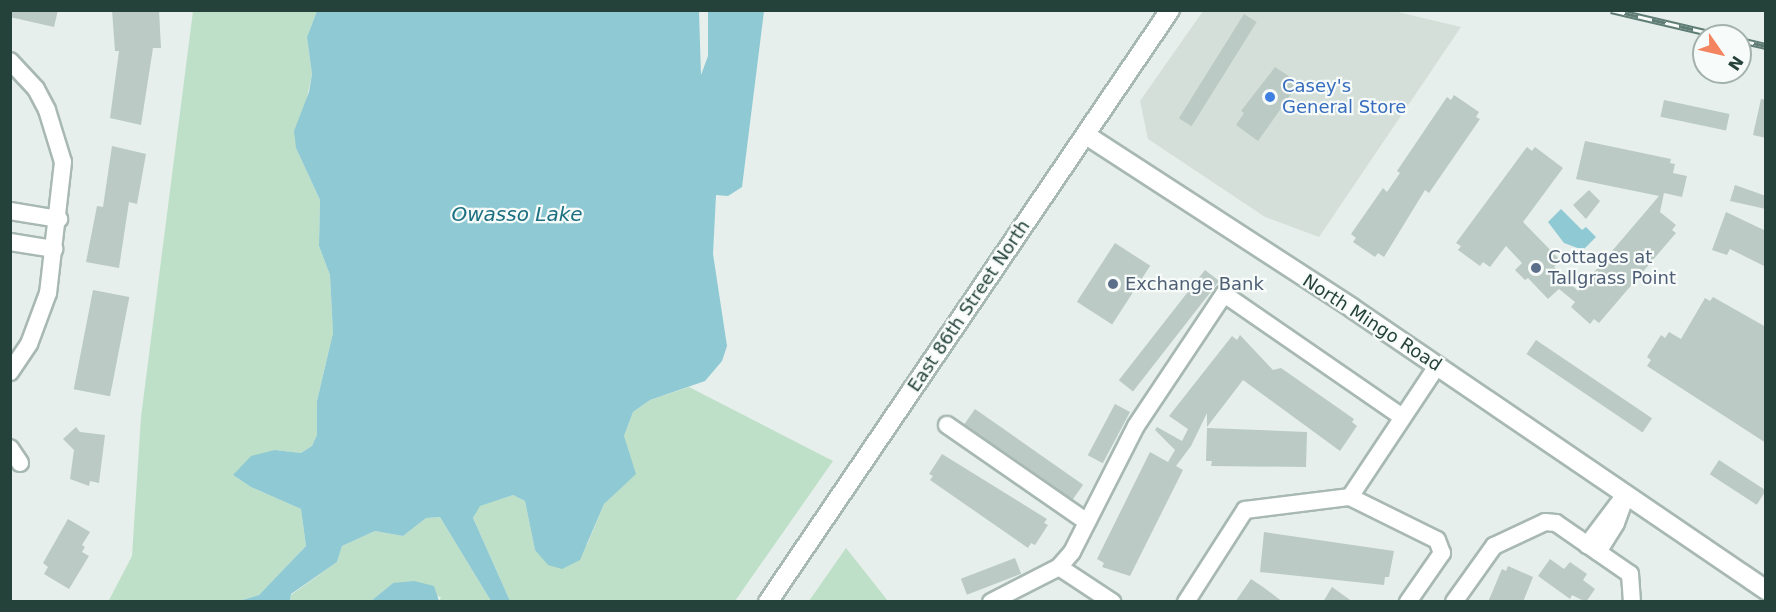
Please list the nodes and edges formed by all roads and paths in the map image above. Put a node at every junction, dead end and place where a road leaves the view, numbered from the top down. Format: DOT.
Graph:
graph roads {
  1 [pos="1170,10"];
  2 [pos="10,61"];
  3 [pos="1086,135"];
  4 [pos="10,211"];
  5 [pos="59,219"];
  6 [pos="10,242"];
  7 [pos="54,249"];
  8 [pos="1437,366"];
  9 [pos="10,372"];
  10 [pos="1401,416"];
  11 [pos="947,425"];
  12 [pos="10,448"];
  13 [pos="20,463"];
  14 [pos="1626,495"];
  15 [pos="1350,497"];
  16 [pos="1087,522"];
  17 [pos="1592,548"];
  18 [pos="1059,567"];
  19 [pos="1766,590"];
  20 [pos="768,602"];
  21 [pos="991,602"];
  22 [pos="1112,602"];
  23 [pos="1186,602"];
  24 [pos="1408,602"];
  25 [pos="1454,602"];
  26 [pos="1632,602"];
  1 -- 3 [label="street, East 86th Street North"];
  2 -- 5 [label="street"];
  3 -- 8 [label="street, North Mingo Road"];
  3 -- 20 [label="street, East 86th Street North"];
  4 -- 5 [label="street"];
  5 -- 7 [label="street"];
  6 -- 7 [label="street"];
  7 -- 9 [label="street"];
  8 -- 10 [label="street"];
  8 -- 14 [label="street, North Mingo Road"];
  10 -- 15 [label="street"];
  10 -- 16 [label="street"];
  11 -- 16 [label="street"];
  12 -- 13 [label="street"];
  14 -- 17 [label="street"];
  14 -- 19 [label="street, North Mingo Road"];
  15 -- 23 [label="street"];
  15 -- 24 [label="street"];
  16 -- 18 [label="street"];
  17 -- 25 [label="street"];
  17 -- 26 [label="street"];
  18 -- 21 [label="street"];
  18 -- 22 [label="street"];
}
